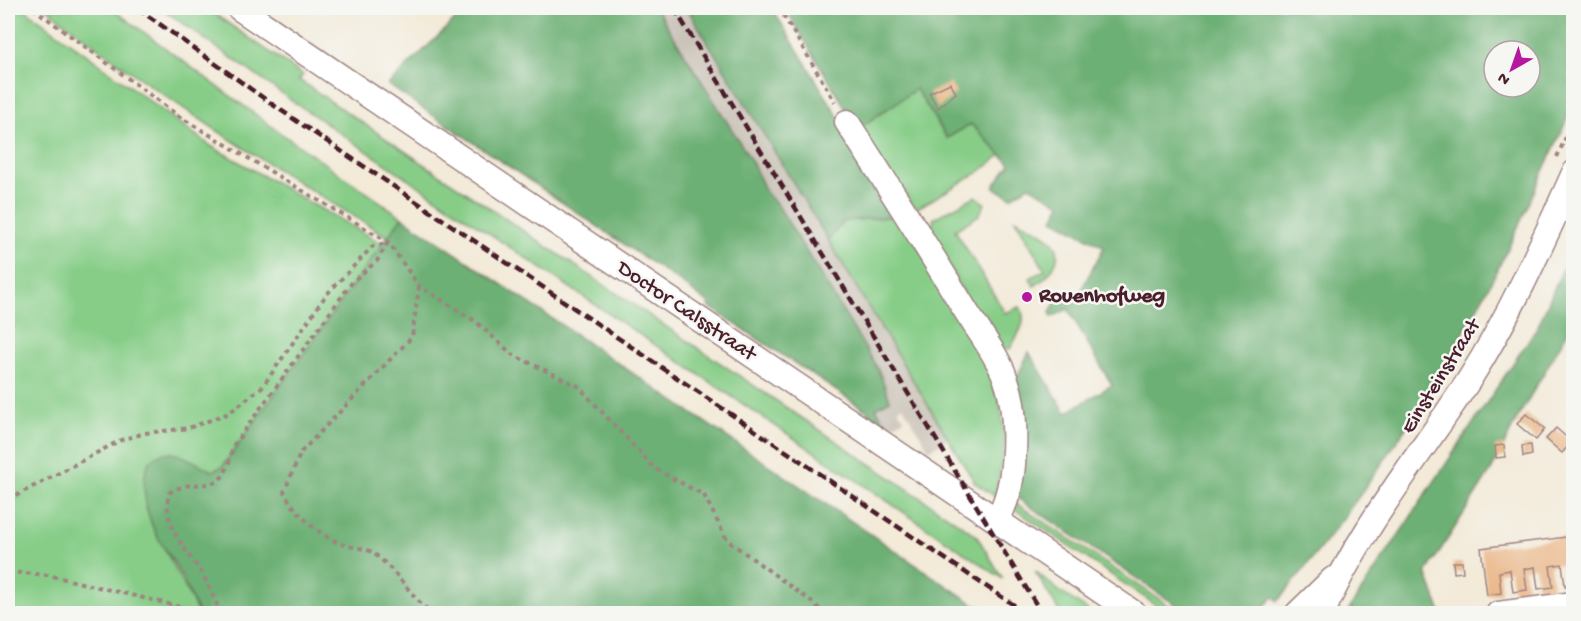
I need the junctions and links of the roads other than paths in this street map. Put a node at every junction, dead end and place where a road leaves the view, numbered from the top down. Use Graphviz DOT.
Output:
graph roads {
  1 [pos="239,8"];
  2 [pos="847,122"];
  3 [pos="1565,166"];
  4 [pos="998,519"];
  5 [pos="1339,573"];
  6 [pos="1574,604"];
  7 [pos="1135,614"];
  8 [pos="1297,614"];
  9 [pos="1322,614"];
  10 [pos="1498,614"];
  1 -- 4 [label="street, Doctor Calsstraat"];
  2 -- 4 [label="street"];
  3 -- 5 [label="street, Einsteinstraat"];
  4 -- 7 [label="street, Doctor Calsstraat"];
  5 -- 8 [label="street, Einsteinstraat"];
  5 -- 9 [label="street, Einsteinstraat"];
  6 -- 10 [label="street"];
}
